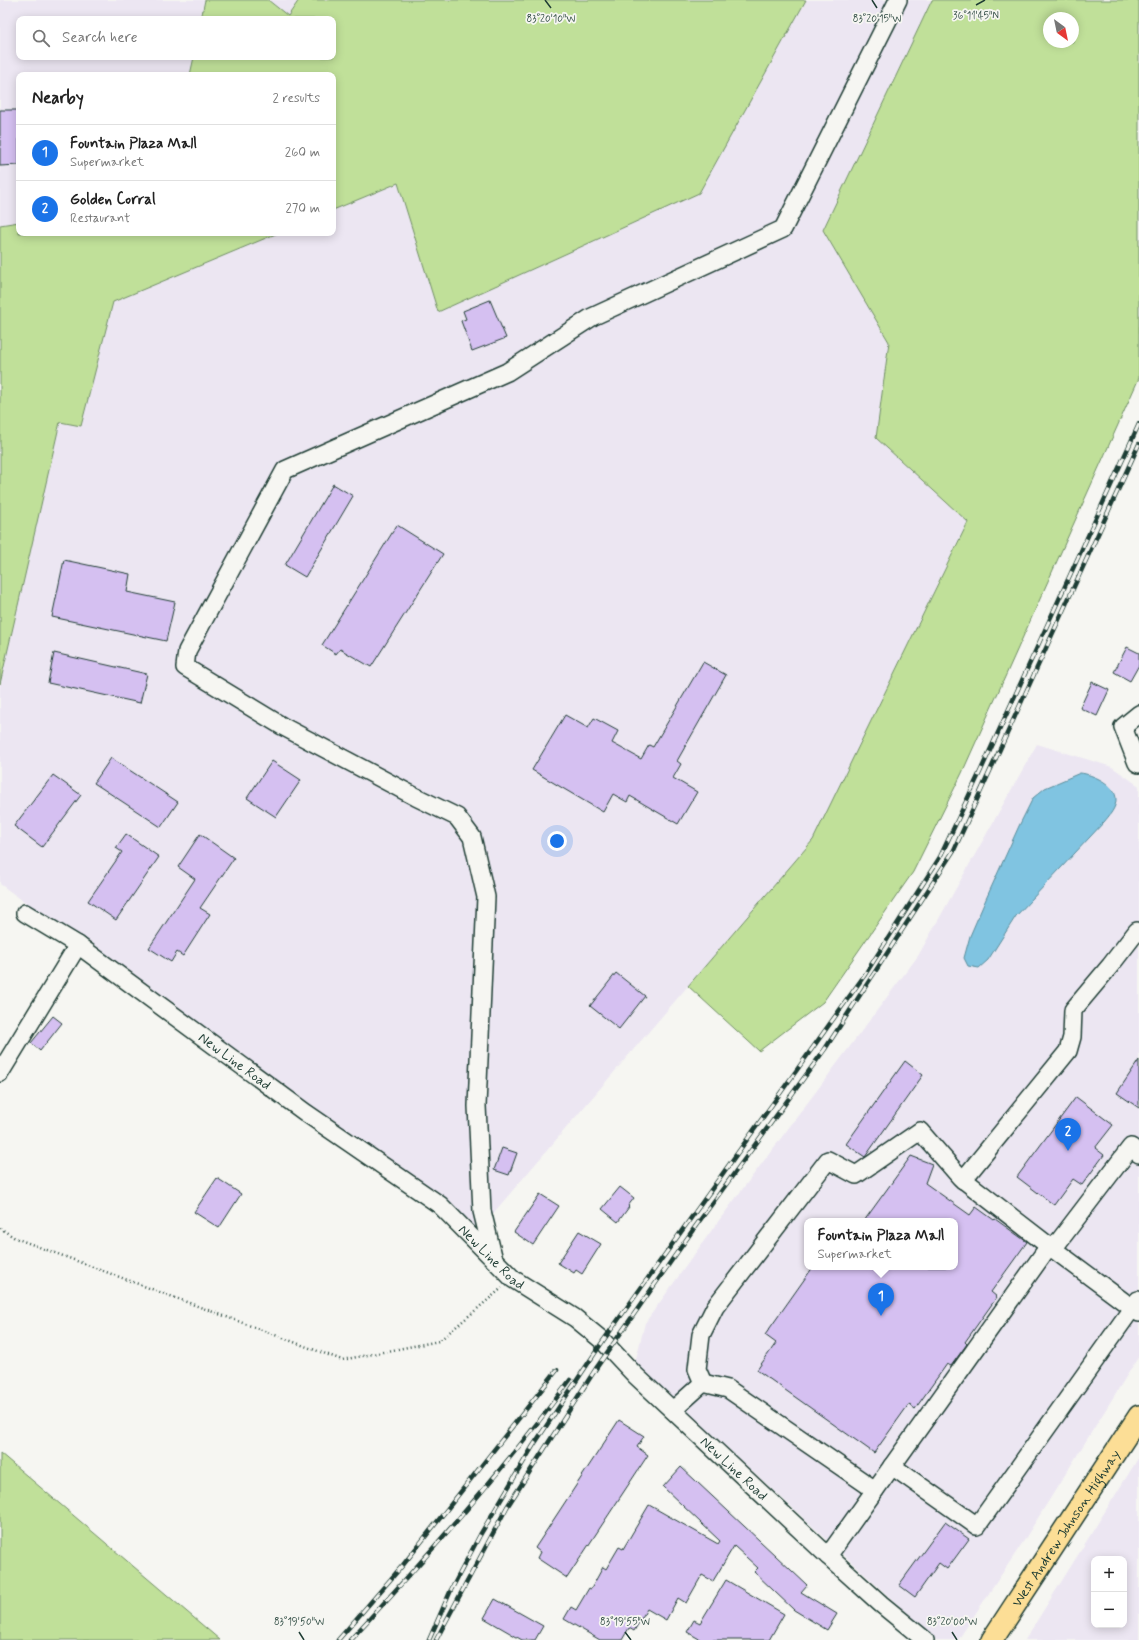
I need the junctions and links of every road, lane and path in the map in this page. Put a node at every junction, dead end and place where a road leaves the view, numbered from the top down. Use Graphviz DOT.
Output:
graph roads {
  1 [pos="898,0"];
  2 [pos="1139,714"];
  3 [pos="1138,763"];
  4 [pos="25,913"];
  5 [pos="1139,932"];
  6 [pos="78,945"];
  7 [pos="0,1073"];
  8 [pos="1139,1154"];
  9 [pos="963,1180"];
  10 [pos="0,1228"];
  11 [pos="1051,1247"];
  12 [pos="494,1260"];
  13 [pos="513,1279"];
  14 [pos="1137,1307"];
  15 [pos="703,1383"];
  16 [pos="673,1410"];
  17 [pos="1139,1416"];
  18 [pos="892,1466"];
  19 [pos="875,1490"];
  20 [pos="828,1556"];
  21 [pos="925,1640"];
  22 [pos="992,1640"];
  1 -- 12 [label="street"];
  2 -- 3 [label="street"];
  4 -- 6 [label="street, New Line Road"];
  5 -- 9 [label="street"];
  6 -- 7 [label="street"];
  6 -- 12 [label="street, New Line Road"];
  8 -- 11 [label="street"];
  9 -- 11 [label="street"];
  9 -- 15 [label="street"];
  10 -- 13 [label="path"];
  11 -- 14 [label="street"];
  11 -- 18 [label="street"];
  12 -- 13 [label="street, New Line Road"];
  13 -- 16 [label="street, New Line Road"];
  14 -- 18 [label="street"];
  15 -- 16 [label="street"];
  15 -- 19 [label="street"];
  16 -- 20 [label="street, New Line Road"];
  17 -- 22 [label="main road, West Andrew Johnson Highway"];
  18 -- 19 [label="street"];
  19 -- 20 [label="street"];
  20 -- 21 [label="street, New Line Road"];
}
